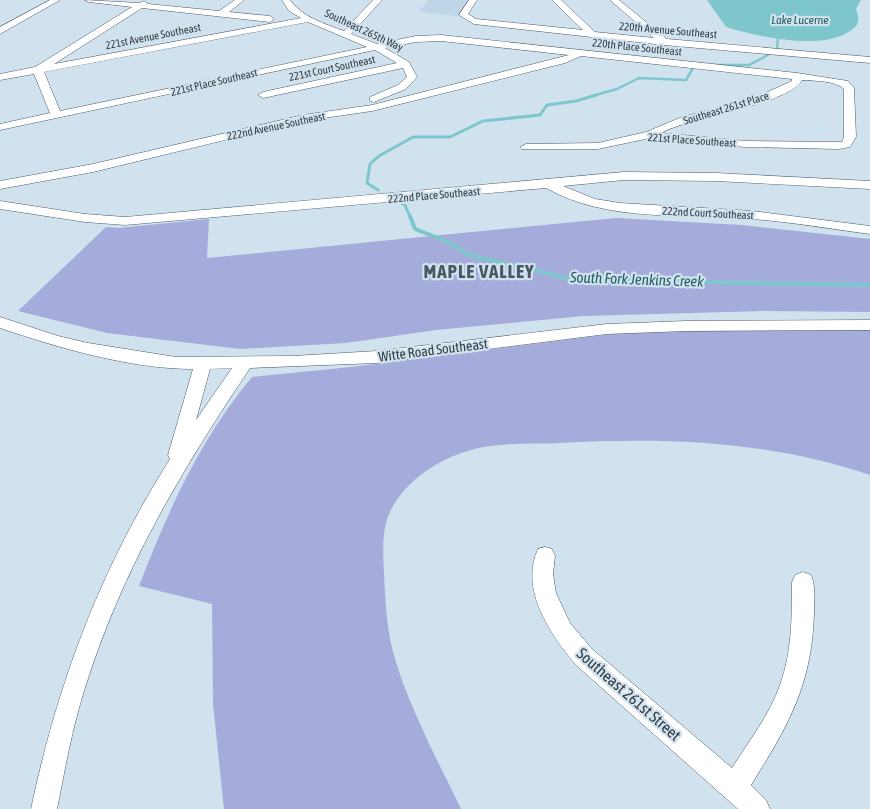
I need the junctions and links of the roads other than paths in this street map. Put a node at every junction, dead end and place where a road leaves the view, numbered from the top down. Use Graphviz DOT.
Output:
graph roads {
  1 [pos="56,0"];
  2 [pos="89,0"];
  3 [pos="240,0"];
  4 [pos="286,0"];
  5 [pos="378,0"];
  6 [pos="473,0"];
  7 [pos="556,0"];
  8 [pos="614,0"];
  9 [pos="145,3"];
  10 [pos="222,14"];
  11 [pos="310,19"];
  12 [pos="0,31"];
  13 [pos="591,32"];
  14 [pos="345,35"];
  15 [pos="428,38"];
  16 [pos="664,42"];
  17 [pos="374,46"];
  18 [pos="580,53"];
  19 [pos="870,60"];
  20 [pos="406,64"];
  21 [pos="38,70"];
  22 [pos="797,76"];
  23 [pos="0,77"];
  24 [pos="263,95"];
  25 [pos="344,112"];
  26 [pos="57,116"];
  27 [pos="0,127"];
  28 [pos="650,135"];
  29 [pos="526,147"];
  30 [pos="828,147"];
  31 [pos="548,184"];
  32 [pos="0,185"];
  33 [pos="870,185"];
  34 [pos="0,205"];
  35 [pos="870,230"];
  36 [pos="0,322"];
  37 [pos="870,325"];
  38 [pos="203,363"];
  39 [pos="245,363"];
  40 [pos="173,470"];
  41 [pos="545,556"];
  42 [pos="803,582"];
  43 [pos="735,787"];
  44 [pos="44,809"];
  45 [pos="757,809"];
  1 -- 12 [label="street"];
  2 -- 9 [label="street"];
  3 -- 10 [label="street"];
  4 -- 11 [label="street, Southeast 265th Way"];
  5 -- 14 [label="street"];
  6 -- 13 [label="street, 220th Avenue Southeast"];
  7 -- 13 [label="street"];
  8 -- 16 [label="street"];
  9 -- 10 [label="street"];
  9 -- 21 [label="street"];
  10 -- 11 [label="street"];
  11 -- 14 [label="street, Southeast 265th Way"];
  11 -- 21 [label="street, 221st Avenue Southeast"];
  13 -- 16 [label="street, 220th Avenue Southeast"];
  14 -- 17 [label="street, Southeast 265th Way"];
  15 -- 17 [label="street, 221st Place Southeast"];
  15 -- 18 [label="street, 220th Place Southeast"];
  16 -- 19 [label="street, 220th Avenue Southeast"];
  17 -- 20 [label="street, Southeast 265th Way"];
  17 -- 26 [label="street, 221st Place Southeast"];
  18 -- 22 [label="street, 220th Place Southeast"];
  18 -- 25 [label="street, 222nd Avenue Southeast"];
  20 -- 24 [label="street, 221st Court Southeast"];
  20 -- 25 [label="street, Southeast 265th Way"];
  21 -- 23 [label="street, 221st Avenue Southeast"];
  21 -- 26 [label="street"];
  22 -- 28 [label="street, Southeast 261st Place"];
  22 -- 30 [label="street, 220th Place Southeast"];
  25 -- 32 [label="street, 222nd Avenue Southeast"];
  26 -- 27 [label="street, 221st Place Southeast"];
  28 -- 29 [label="street, 221st Place Southeast"];
  28 -- 30 [label="street, 221st Place Southeast"];
  31 -- 33 [label="street, 222nd Place Southeast"];
  31 -- 34 [label="street, 222nd Place Southeast"];
  31 -- 35 [label="street, 222nd Court Southeast"];
  36 -- 38 [label="street, Witte Road Southeast"];
  37 -- 39 [label="street, Witte Road Southeast"];
  38 -- 39 [label="street, Witte Road Southeast"];
  38 -- 40 [label="street"];
  39 -- 40 [label="street"];
  40 -- 44 [label="street"];
  41 -- 43 [label="street, Southeast 261st Street"];
  42 -- 43 [label="street"];
  43 -- 45 [label="street, Southeast 261st Street"];
}
